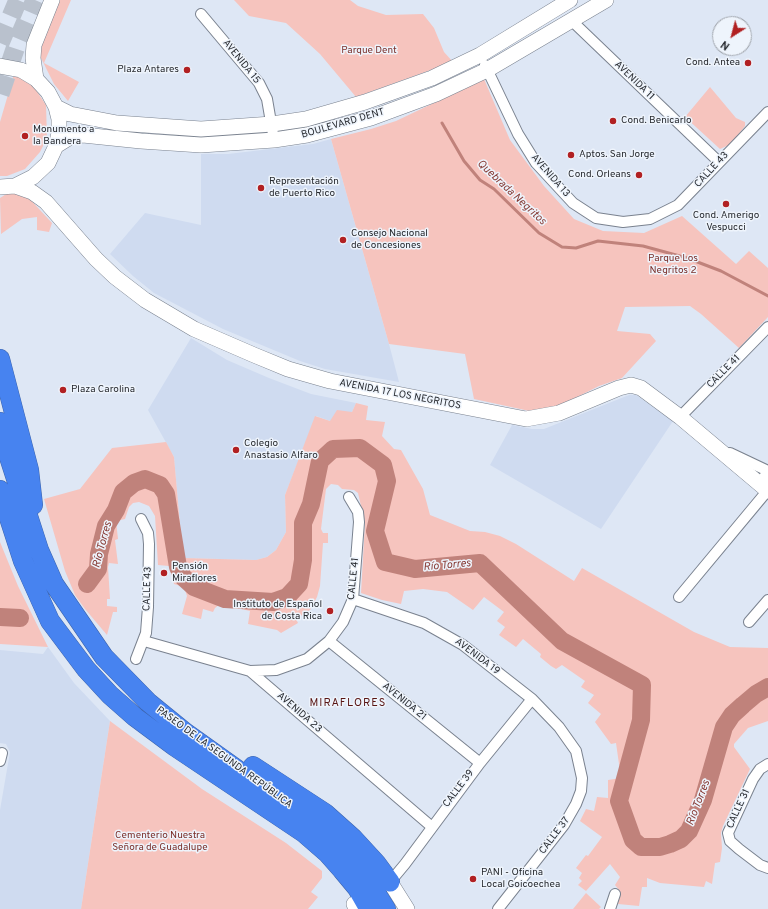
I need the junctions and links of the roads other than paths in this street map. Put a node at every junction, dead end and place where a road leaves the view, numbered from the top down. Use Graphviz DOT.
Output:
graph roads {
  1 [pos="52,0"];
  2 [pos="570,0"];
  3 [pos="606,0"];
  4 [pos="552,4"];
  5 [pos="201,14"];
  6 [pos="572,21"];
  7 [pos="480,56"];
  8 [pos="0,66"];
  9 [pos="487,70"];
  10 [pos="36,79"];
  11 [pos="366,102"];
  12 [pos="56,106"];
  13 [pos="768,112"];
  14 [pos="371,118"];
  15 [pos="107,121"];
  16 [pos="272,124"];
  17 [pos="105,137"];
  18 [pos="274,140"];
  19 [pos="56,146"];
  20 [pos="719,162"];
  21 [pos="48,163"];
  22 [pos="7,186"];
  23 [pos="46,202"];
  24 [pos="650,220"];
  25 [pos="768,327"];
  26 [pos="0,359"];
  27 [pos="680,417"];
  28 [pos="0,422"];
  29 [pos="714,445"];
  30 [pos="768,471"];
  31 [pos="0,490"];
  32 [pos="768,490"];
  33 [pos="349,497"];
  34 [pos="141,519"];
  35 [pos="0,529"];
  36 [pos="39,550"];
  37 [pos="679,597"];
  38 [pos="353,599"];
  39 [pos="768,600"];
  40 [pos="50,621"];
  41 [pos="749,622"];
  42 [pos="144,641"];
  43 [pos="329,641"];
  44 [pos="136,659"];
  45 [pos="250,671"];
  46 [pos="532,699"];
  47 [pos="180,739"];
  48 [pos="576,751"];
  49 [pos="480,763"];
  50 [pos="768,764"];
  51 [pos="432,826"];
  52 [pos="768,868"];
  53 [pos="390,882"];
  54 [pos="614,894"];
  55 [pos="359,908"];
  56 [pos="386,909"];
  57 [pos="407,909"];
  58 [pos="498,909"];
  59 [pos="610,909"];
  1 -- 10 [label="street"];
  2 -- 4 [label="street, BOULEVARD DENT"];
  3 -- 6 [label="street, BOULEVARD DENT"];
  4 -- 6 [label="street, AVENIDA 11"];
  4 -- 7 [label="street, BOULEVARD DENT"];
  5 -- 16 [label="street, AVENIDA 15"];
  6 -- 9 [label="street, BOULEVARD DENT"];
  6 -- 20 [label="street, AVENIDA 11"];
  7 -- 9 [label="street, AVENIDA 13"];
  7 -- 11 [label="street, BOULEVARD DENT"];
  8 -- 10 [label="street"];
  9 -- 14 [label="street, BOULEVARD DENT"];
  9 -- 24 [label="street, AVENIDA 13"];
  10 -- 12 [label="street"];
  11 -- 14 [label="street"];
  11 -- 16 [label="street, BOULEVARD DENT"];
  12 -- 15 [label="street, BOULEVARD DENT"];
  12 -- 19 [label="street"];
  13 -- 20 [label="street, CALLE 43"];
  14 -- 18 [label="street, BOULEVARD DENT"];
  15 -- 16 [label="street, BOULEVARD DENT"];
  15 -- 17 [label="street"];
  16 -- 18 [label="street, AVENIDA 15"];
  17 -- 18 [label="street, BOULEVARD DENT"];
  17 -- 19 [label="street, BOULEVARD DENT"];
  19 -- 21 [label="street"];
  20 -- 24 [label="street, CALLE 43"];
  21 -- 22 [label="street"];
  21 -- 23 [label="street, AVENIDA 17 LOS NEGRITOS"];
  22 -- 23 [label="street, AVENIDA 17 LOS NEGRITOS"];
  23 -- 27 [label="street, AVENIDA 17 LOS NEGRITOS"];
  25 -- 27 [label="street, CALLE 41"];
  26 -- 36 [label="highway"];
  27 -- 29 [label="street, AVENIDA 17 LOS NEGRITOS"];
  28 -- 36 [label="highway, PASEO DE LA SEGUNDA REPÚBLICA"];
  29 -- 30 [label="street"];
  29 -- 32 [label="street, AVENIDA 17 LOS NEGRITOS"];
  30 -- 32 [label="street"];
  31 -- 40 [label="highway, PASEO DE LA SEGUNDA REPÚBLICA"];
  32 -- 37 [label="street"];
  33 -- 38 [label="street, CALLE 41"];
  34 -- 42 [label="street, CALLE 43"];
  35 -- 40 [label="highway"];
  36 -- 47 [label="highway, PASEO DE LA SEGUNDA REPÚBLICA"];
  38 -- 43 [label="street, CALLE 41"];
  38 -- 46 [label="street, AVENIDA 19"];
  39 -- 41 [label="street"];
  40 -- 47 [label="highway, PASEO DE LA SEGUNDA REPÚBLICA"];
  42 -- 44 [label="street, CALLE 43"];
  42 -- 45 [label="street, AVENIDA 23"];
  43 -- 45 [label="street, CALLE 41"];
  43 -- 49 [label="street, AVENIDA 21"];
  45 -- 51 [label="street, AVENIDA 23"];
  46 -- 48 [label="street, AVENIDA 19"];
  46 -- 49 [label="street, CALLE 39"];
  47 -- 53 [label="highway"];
  47 -- 55 [label="highway, PASEO DE LA SEGUNDA REPÚBLICA"];
  47 -- 56 [label="highway, PASEO DE LA SEGUNDA REPÚBLICA"];
  48 -- 58 [label="street, CALLE 37"];
  49 -- 51 [label="street, CALLE 39"];
  50 -- 52 [label="street, CALLE 31"];
  51 -- 53 [label="street, CALLE 39"];
  53 -- 57 [label="street"];
  54 -- 59 [label="street"];
}
